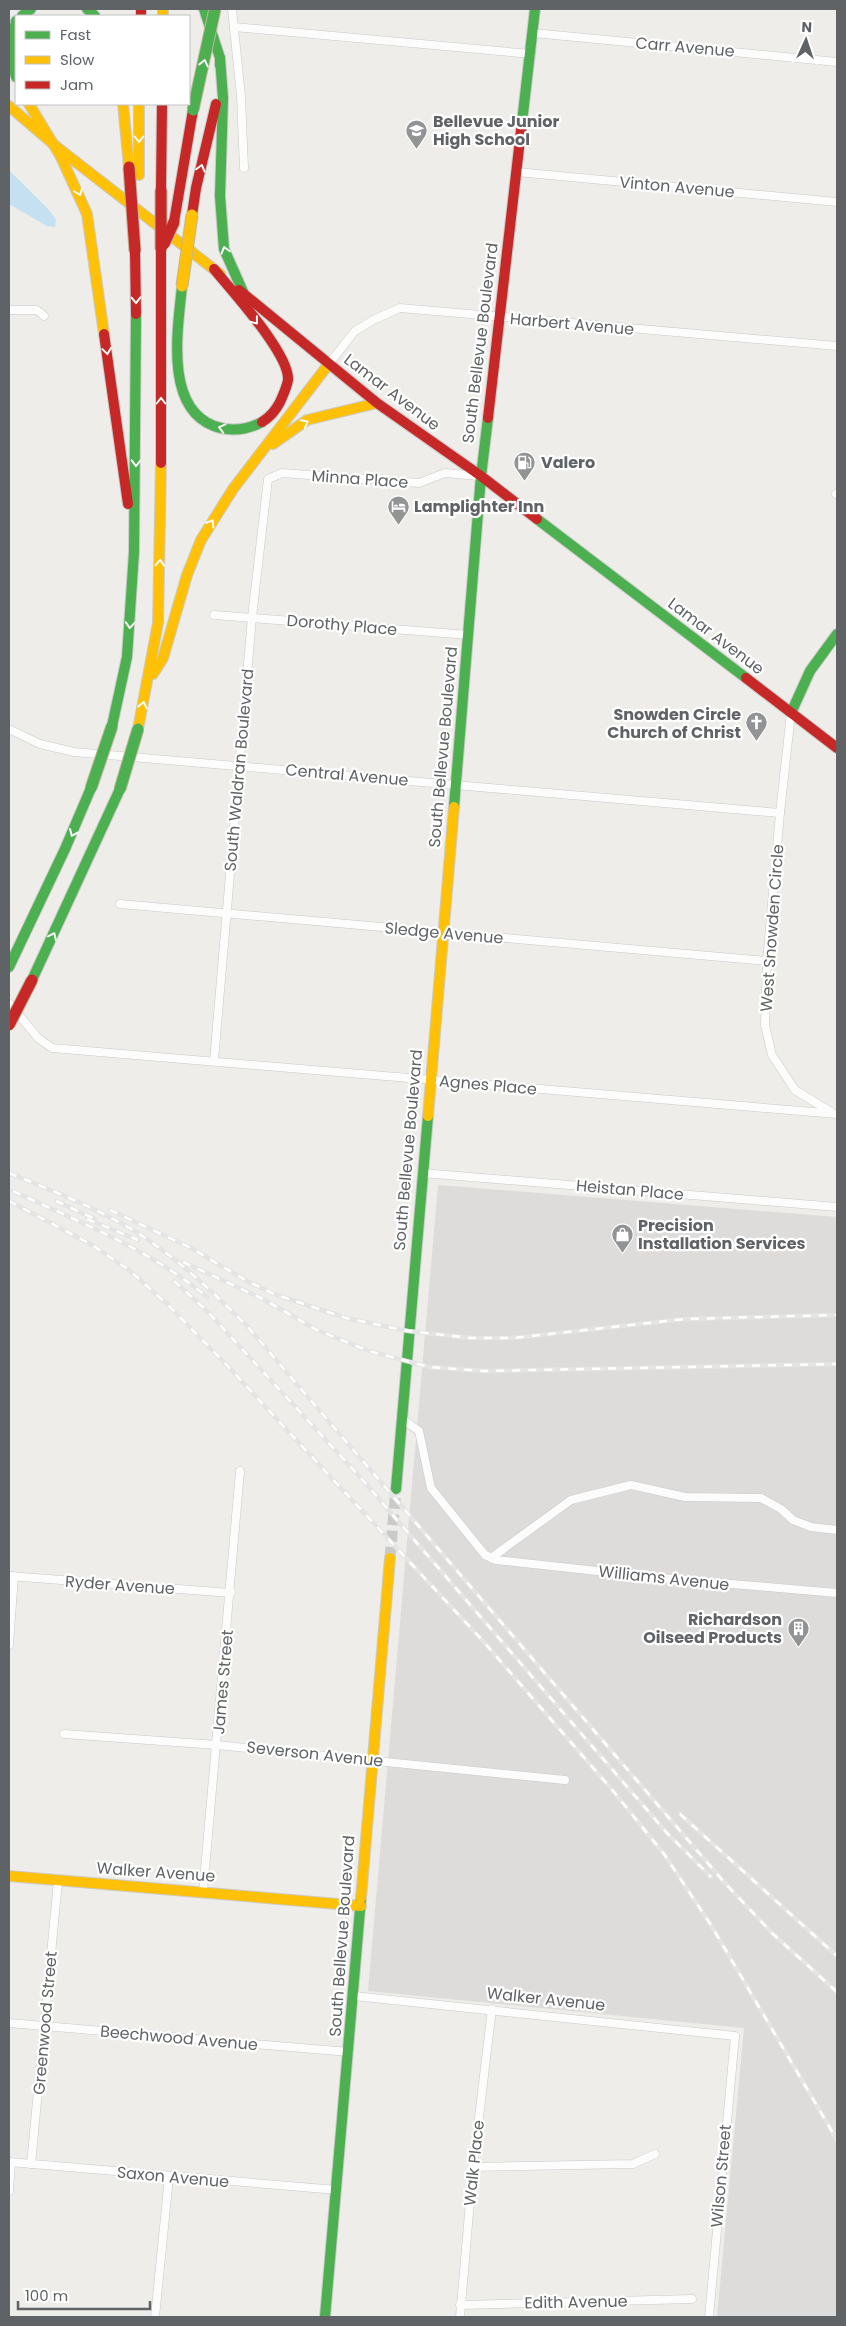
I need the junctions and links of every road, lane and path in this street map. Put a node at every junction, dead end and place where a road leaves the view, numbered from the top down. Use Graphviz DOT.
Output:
graph roads {
  1 [pos="204,9"];
  2 [pos="215,9"];
  3 [pos="232,9"];
  4 [pos="535,9"];
  5 [pos="15,26"];
  6 [pos="234,27"];
  7 [pos="533,33"];
  8 [pos="531,54"];
  9 [pos="220,58"];
  10 [pos="837,62"];
  11 [pos="15,73"];
  12 [pos="30,105"];
  13 [pos="123,105"];
  14 [pos="139,105"];
  15 [pos="162,105"];
  16 [pos="9,106"];
  17 [pos="58,148"];
  18 [pos="244,168"];
  19 [pos="517,172"];
  20 [pos="837,202"];
  21 [pos="161,249"];
  22 [pos="135,251"];
  23 [pos="214,269"];
  24 [pos="244,294"];
  25 [pos="9,310"];
  26 [pos="44,316"];
  27 [pos="500,318"];
  28 [pos="837,346"];
  29 [pos="328,365"];
  30 [pos="377,403"];
  31 [pos="265,450"];
  32 [pos="481,476"];
  33 [pos="268,479"];
  34 [pos="134,552"];
  35 [pos="214,615"];
  36 [pos="252,617"];
  37 [pos="837,634"];
  38 [pos="469,636"];
  39 [pos="148,681"];
  40 [pos="791,713"];
  41 [pos="9,729"];
  42 [pos="837,748"];
  43 [pos="240,766"];
  44 [pos="457,784"];
  45 [pos="780,813"];
  46 [pos="120,904"];
  47 [pos="226,915"];
  48 [pos="443,933"];
  49 [pos="767,961"];
  50 [pos="10,964"];
  51 [pos="9,1003"];
  52 [pos="9,1025"];
  53 [pos="214,1061"];
  54 [pos="430,1080"];
  55 [pos="836,1114"];
  56 [pos="422,1173"];
  57 [pos="837,1207"];
  58 [pos="402,1418"];
  59 [pos="240,1471"];
  60 [pos="396,1489"];
  61 [pos="837,1530"];
  62 [pos="390,1558"];
  63 [pos="491,1558"];
  64 [pos="12,1576"];
  65 [pos="230,1593"];
  66 [pos="837,1593"];
  67 [pos="9,1644"];
  68 [pos="64,1734"];
  69 [pos="218,1744"];
  70 [pos="372,1759"];
  71 [pos="565,1780"];
  72 [pos="9,1876"];
  73 [pos="58,1881"];
  74 [pos="204,1892"];
  75 [pos="361,1906"];
  76 [pos="354,1996"];
  77 [pos="492,2009"];
  78 [pos="9,2023"];
  79 [pos="45,2026"];
  80 [pos="734,2036"];
  81 [pos="349,2052"];
  82 [pos="655,2154"];
  83 [pos="10,2162"];
  84 [pos="31,2164"];
  85 [pos="473,2167"];
  86 [pos="169,2177"];
  87 [pos="337,2190"];
  88 [pos="9,2191"];
  89 [pos="692,2300"];
  90 [pos="460,2305"];
  91 [pos="155,2317"];
  92 [pos="325,2317"];
  93 [pos="460,2317"];
  94 [pos="708,2317"];
  1 -- 9 [label="main road"];
  21 -- 2 [label="main road, one-way, bridge"];
  3 -- 6 [label="street"];
  4 -- 7 [label="main road, South Bellevue Boulevard"];
  5 -- 11 [label="main road"];
  6 -- 8 [label="street"];
  6 -- 18 [label="street"];
  7 -- 8 [label="main road, South Bellevue Boulevard"];
  7 -- 10 [label="street, Carr Avenue"];
  8 -- 19 [label="main road, South Bellevue Boulevard"];
  23 -- 9 [label="main road, one-way, bridge"];
  24 -- 9 [label="main road, one-way"];
  12 -- 17 [label="main road"];
  13 -- 22 [label="main road, bridge"];
  14 -- 22 [label="main road, one-way, bridge"];
  15 -- 21 [label="main road, bridge"];
  16 -- 17 [label="main road, Lamar Avenue"];
  17 -- 23 [label="main road, Lamar Avenue"];
  17 -- 34 [label="main road, one-way"];
  19 -- 20 [label="street, Vinton Avenue"];
  19 -- 27 [label="main road, South Bellevue Boulevard"];
  39 -- 21 [label="main road, one-way"];
  22 -- 34 [label="main road, one-way"];
  23 -- 24 [label="main road, Lamar Avenue"];
  24 -- 29 [label="main road, Lamar Avenue"];
  25 -- 26 [label="street"];
  27 -- 28 [label="street, Harbert Avenue"];
  27 -- 29 [label="street, Harbert Avenue"];
  27 -- 32 [label="main road, South Bellevue Boulevard"];
  29 -- 30 [label="main road, Lamar Avenue"];
  29 -- 31 [label="main road"];
  31 -- 30 [label="main road, one-way"];
  30 -- 32 [label="main road, Lamar Avenue"];
  39 -- 31 [label="main road, one-way"];
  32 -- 33 [label="street, Minna Place"];
  32 -- 38 [label="main road, South Bellevue Boulevard"];
  32 -- 40 [label="main road, Lamar Avenue"];
  33 -- 36 [label="street, South Waldran Boulevard"];
  34 -- 50 [label="main road, one-way, bridge"];
  35 -- 36 [label="street, Dorothy Place"];
  36 -- 38 [label="street, Dorothy Place"];
  36 -- 43 [label="street, South Waldran Boulevard"];
  37 -- 40 [label="main road"];
  38 -- 44 [label="main road, South Bellevue Boulevard"];
  52 -- 39 [label="main road, one-way, bridge"];
  40 -- 42 [label="main road, Lamar Avenue"];
  40 -- 45 [label="street, West Snowden Circle"];
  41 -- 43 [label="street, Central Avenue"];
  43 -- 44 [label="street, Central Avenue"];
  43 -- 47 [label="street, South Waldran Boulevard"];
  44 -- 45 [label="street, Central Avenue"];
  44 -- 48 [label="main road, South Bellevue Boulevard"];
  45 -- 49 [label="street, West Snowden Circle"];
  46 -- 47 [label="street, Sledge Avenue"];
  47 -- 48 [label="street, Sledge Avenue"];
  47 -- 53 [label="street, South Waldran Boulevard"];
  48 -- 49 [label="street, Sledge Avenue"];
  48 -- 54 [label="main road, South Bellevue Boulevard"];
  49 -- 55 [label="street, West Snowden Circle"];
  51 -- 53 [label="street, Agnes Place"];
  53 -- 54 [label="street, Agnes Place"];
  54 -- 55 [label="street, Agnes Place"];
  54 -- 56 [label="main road, South Bellevue Boulevard"];
  56 -- 57 [label="street, Heistan Place"];
  56 -- 58 [label="main road, South Bellevue Boulevard"];
  58 -- 60 [label="main road, South Bellevue Boulevard"];
  58 -- 63 [label="street"];
  59 -- 65 [label="street, James Street"];
  61 -- 63 [label="street"];
  62 -- 70 [label="main road, South Bellevue Boulevard"];
  63 -- 66 [label="street, Williams Avenue"];
  64 -- 65 [label="street, Ryder Avenue"];
  64 -- 67 [label="street"];
  65 -- 69 [label="street, James Street"];
  68 -- 69 [label="street, Severson Avenue"];
  69 -- 70 [label="street, Severson Avenue"];
  69 -- 74 [label="street, James Street"];
  70 -- 71 [label="street, Severson Avenue"];
  70 -- 75 [label="main road, South Bellevue Boulevard"];
  72 -- 73 [label="main road, Walker Avenue"];
  73 -- 74 [label="main road, Walker Avenue"];
  73 -- 79 [label="street, Greenwood Street"];
  74 -- 75 [label="main road, Walker Avenue"];
  75 -- 76 [label="main road, South Bellevue Boulevard"];
  76 -- 77 [label="street, Walker Avenue"];
  76 -- 81 [label="main road, South Bellevue Boulevard"];
  77 -- 80 [label="street, Walker Avenue"];
  77 -- 85 [label="street, Walk Place"];
  78 -- 79 [label="street, Beechwood Avenue"];
  79 -- 81 [label="street, Beechwood Avenue"];
  79 -- 84 [label="street, Greenwood Street"];
  80 -- 94 [label="street, Wilson Street"];
  81 -- 87 [label="main road, South Bellevue Boulevard"];
  82 -- 85 [label="street"];
  83 -- 84 [label="street, Saxon Avenue"];
  83 -- 88 [label="street"];
  84 -- 86 [label="street, Saxon Avenue"];
  85 -- 90 [label="street, Walk Place"];
  86 -- 87 [label="street, Saxon Avenue"];
  86 -- 91 [label="street"];
  87 -- 92 [label="main road, South Bellevue Boulevard"];
  89 -- 90 [label="street, Edith Avenue"];
  90 -- 93 [label="street, Walk Place"];
}
